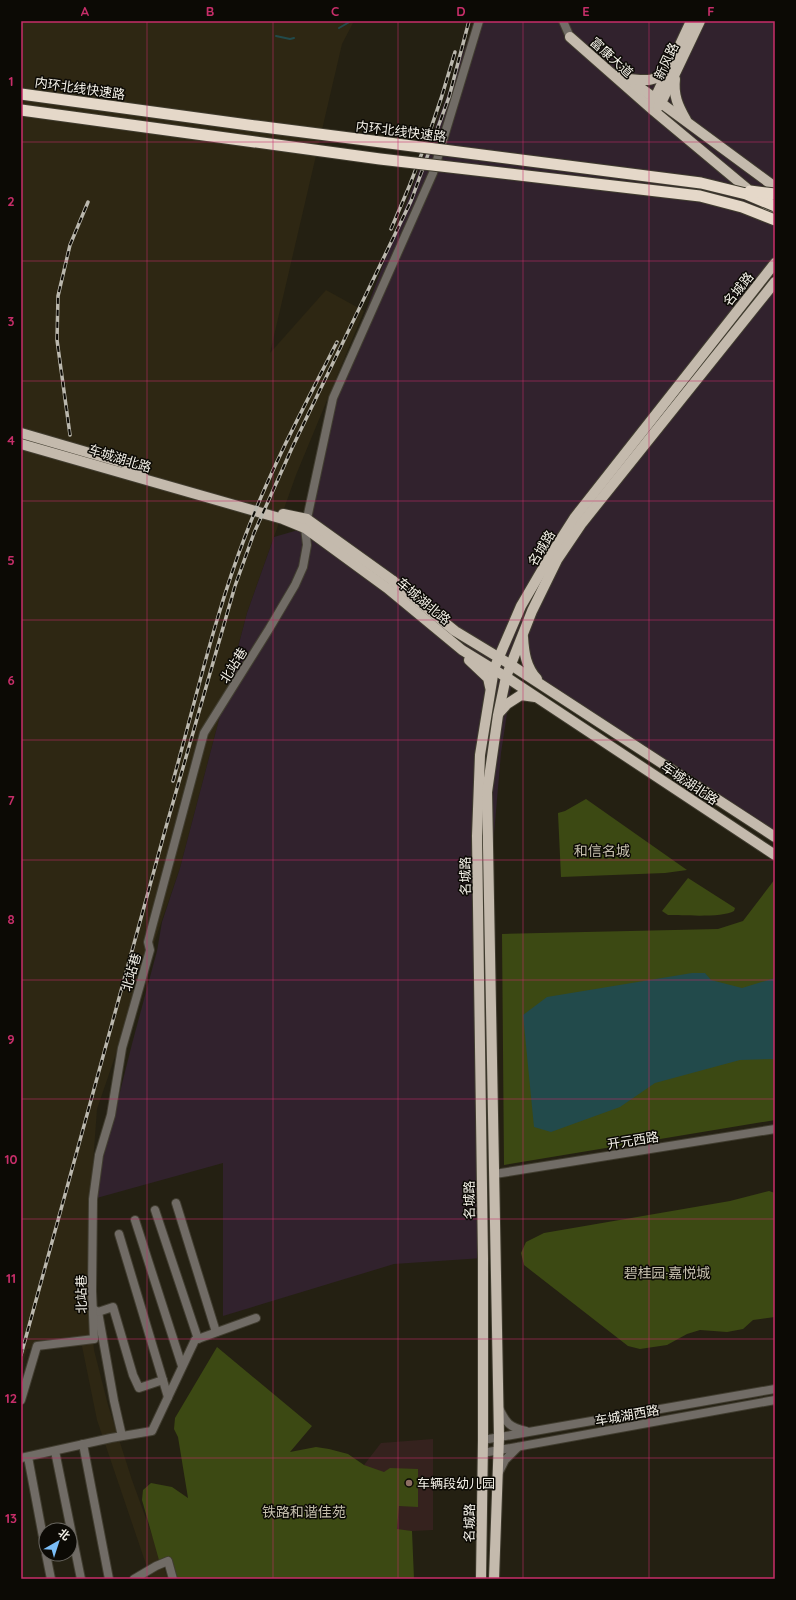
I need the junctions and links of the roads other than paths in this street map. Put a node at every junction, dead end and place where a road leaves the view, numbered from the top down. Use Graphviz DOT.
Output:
graph roads {
  1 [pos="478,21"];
  2 [pos="563,21"];
  3 [pos="691,21"];
  4 [pos="700,21"];
  5 [pos="570,37"];
  6 [pos="673,68"];
  7 [pos="628,79"];
  8 [pos="21,94"];
  9 [pos="654,105"];
  10 [pos="21,110"];
  11 [pos="688,123"];
  12 [pos="722,188"];
  13 [pos="775,188"];
  14 [pos="775,194"];
  15 [pos="775,206"];
  16 [pos="775,212"];
  17 [pos="775,220"];
  18 [pos="775,263"];
  19 [pos="775,282"];
  20 [pos="21,433"];
  21 [pos="21,444"];
  22 [pos="306,523"];
  23 [pos="388,588"];
  24 [pos="510,632"];
  25 [pos="523,633"];
  26 [pos="479,645"];
  27 [pos="498,657"];
  28 [pos="511,665"];
  29 [pos="494,669"];
  30 [pos="506,677"];
  31 [pos="544,686"];
  32 [pos="491,689"];
  33 [pos="538,698"];
  34 [pos="498,715"];
  35 [pos="775,837"];
  36 [pos="775,855"];
  37 [pos="775,1129"];
  38 [pos="495,1174"];
  39 [pos="176,1203"];
  40 [pos="155,1210"];
  41 [pos="135,1220"];
  42 [pos="119,1234"];
  43 [pos="96,1310"];
  44 [pos="256,1318"];
  45 [pos="216,1332"];
  46 [pos="198,1339"];
  47 [pos="182,1366"];
  48 [pos="163,1380"];
  49 [pos="775,1389"];
  50 [pos="168,1397"];
  51 [pos="21,1400"];
  52 [pos="775,1400"];
  53 [pos="499,1406"];
  54 [pos="531,1432"];
  55 [pos="122,1436"];
  56 [pos="499,1437"];
  57 [pos="483,1440"];
  58 [pos="82,1444"];
  59 [pos="519,1446"];
  60 [pos="499,1450"];
  61 [pos="55,1451"];
  62 [pos="483,1452"];
  63 [pos="25,1457"];
  64 [pos="498,1475"];
  65 [pos="39,1522"];
  66 [pos="48,1562"];
  67 [pos="51,1579"];
  68 [pos="81,1579"];
  69 [pos="110,1579"];
  70 [pos="134,1579"];
  71 [pos="173,1579"];
  72 [pos="480,1579"];
  73 [pos="494,1579"];
  1 -- 22 [label="street"];
  2 -- 5 [label="street"];
  3 -- 6 [label="main road, 新风路"];
  4 -- 6 [label="main road, 新风路"];
  5 -- 7 [label="main road, 富康大道"];
  5 -- 9 [label="main road, 富康大道"];
  6 -- 7 [label="main road"];
  6 -- 9 [label="main road, 新风路"];
  6 -- 11 [label="main road"];
  7 -- 9 [label="main road, 富康大道"];
  8 -- 12 [label="highway, 内环北线快速路, bridge"];
  9 -- 11 [label="main road, 富康大道"];
  9 -- 16 [label="main road, 富康大道"];
  10 -- 17 [label="highway, bridge"];
  11 -- 13 [label="main road, 富康大道"];
  12 -- 14 [label="highway, bridge"];
  12 -- 15 [label="highway, 内环北线快速路, bridge"];
  18 -- 24 [label="main road, 名城路"];
  19 -- 25 [label="main road, 名城路"];
  20 -- 22 [label="main road, 车城湖北路"];
  21 -- 22 [label="main road, 车城湖北路"];
  22 -- 23 [label="main road, 车城湖北路"];
  22 -- 26 [label="main road, 车城湖北路"];
  22 -- 43 [label="street, 北站巷"];
  23 -- 29 [label="main road, 车城湖北路"];
  23 -- 32 [label="main road"];
  24 -- 26 [label="main road"];
  24 -- 27 [label="main road, 名城路"];
  25 -- 28 [label="main road, 名城路"];
  25 -- 31 [label="main road"];
  26 -- 27 [label="main road, 车城湖北路"];
  27 -- 28 [label="main road, 车城湖北路"];
  27 -- 29 [label="main road, 名城路"];
  28 -- 30 [label="main road, 名城路"];
  28 -- 31 [label="main road, 车城湖北路"];
  29 -- 30 [label="main road, 车城湖北路"];
  29 -- 32 [label="main road, 名城路"];
  30 -- 33 [label="main road, 车城湖北路"];
  30 -- 34 [label="main road, 名城路"];
  31 -- 35 [label="main road, 车城湖北路"];
  32 -- 57 [label="main road, 名城路"];
  33 -- 34 [label="main road"];
  33 -- 36 [label="main road, 车城湖北路"];
  34 -- 38 [label="main road, 名城路"];
  37 -- 38 [label="street, 开元西路"];
  38 -- 53 [label="main road, 名城路"];
  39 -- 45 [label="street"];
  40 -- 46 [label="street"];
  41 -- 47 [label="street"];
  42 -- 48 [label="street"];
  43 -- 48 [label="street"];
  43 -- 51 [label="street, 北站巷"];
  43 -- 55 [label="street"];
  44 -- 45 [label="street"];
  45 -- 46 [label="street"];
  46 -- 47 [label="street"];
  47 -- 50 [label="street"];
  48 -- 50 [label="street"];
  49 -- 54 [label="street, 车城湖西路"];
  50 -- 55 [label="street"];
  52 -- 59 [label="street, 车城湖西路"];
  53 -- 54 [label="street"];
  53 -- 56 [label="main road, 名城路"];
  54 -- 56 [label="street, 车城湖西路"];
  55 -- 58 [label="street"];
  56 -- 57 [label="street, 车城湖西路"];
  56 -- 60 [label="main road, 名城路"];
  57 -- 62 [label="main road, 名城路"];
  58 -- 61 [label="street"];
  58 -- 69 [label="street"];
  59 -- 60 [label="street, 车城湖西路"];
  59 -- 64 [label="street"];
  60 -- 62 [label="street, 车城湖西路"];
  60 -- 64 [label="main road, 名城路"];
  61 -- 63 [label="street"];
  61 -- 68 [label="street"];
  62 -- 72 [label="main road, 名城路"];
  63 -- 65 [label="street"];
  64 -- 73 [label="main road, 名城路"];
  66 -- 67 [label="street"];
  70 -- 71 [label="street"];
}
